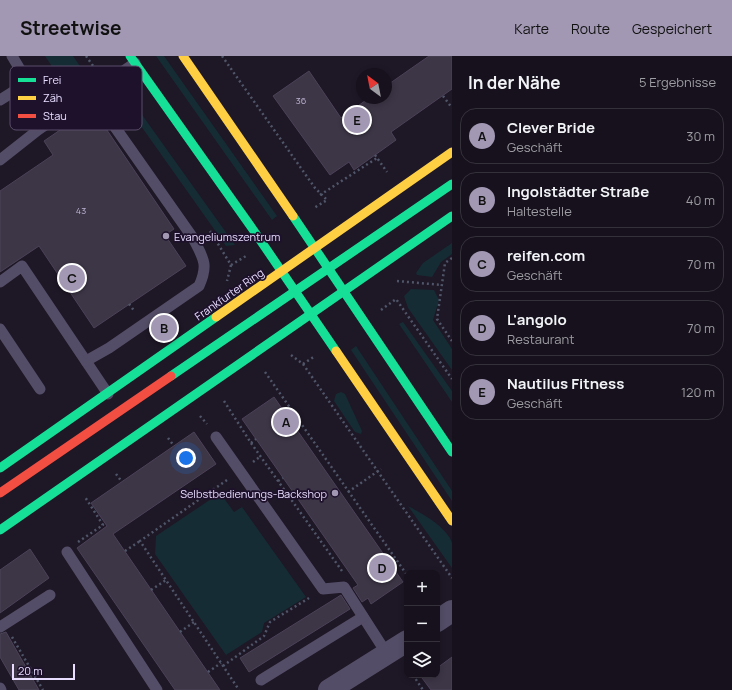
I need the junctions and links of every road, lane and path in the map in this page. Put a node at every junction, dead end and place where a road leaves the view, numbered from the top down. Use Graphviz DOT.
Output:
graph roads {
  1 [pos="12,56"];
  2 [pos="184,56"];
  3 [pos="222,56"];
  4 [pos="18,66"];
  5 [pos="142,74"];
  6 [pos="10,94"];
  7 [pos="443,96"];
  8 [pos="0,100"];
  9 [pos="452,108"];
  10 [pos="38,130"];
  11 [pos="116,130"];
  12 [pos="452,152"];
  13 [pos="375,155"];
  14 [pos="377,158"];
  15 [pos="0,160"];
  16 [pos="389,174"];
  17 [pos="452,184"];
  18 [pos="405,185"];
  19 [pos="315,188"];
  20 [pos="311,191"];
  21 [pos="320,195"];
  22 [pos="326,200"];
  23 [pos="452,216"];
  24 [pos="415,220"];
  25 [pos="424,226"];
  26 [pos="436,227"];
  27 [pos="315,248"];
  28 [pos="452,258"];
  29 [pos="231,265"];
  30 [pos="231,270"];
  31 [pos="281,271"];
  32 [pos="397,281"];
  33 [pos="0,282"];
  34 [pos="442,285"];
  35 [pos="344,290"];
  36 [pos="396,299"];
  37 [pos="310,314"];
  38 [pos="0,329"];
  39 [pos="206,333"];
  40 [pos="452,341"];
  41 [pos="286,350"];
  42 [pos="86,361"];
  43 [pos="262,367"];
  44 [pos="230,370"];
  45 [pos="452,379"];
  46 [pos="40,389"];
  47 [pos="108,394"];
  48 [pos="220,396"];
  49 [pos="216,437"];
  50 [pos="256,439"];
  51 [pos="251,443"];
  52 [pos="452,452"];
  53 [pos="261,456"];
  54 [pos="0,468"];
  55 [pos="382,469"];
  56 [pos="240,471"];
  57 [pos="378,471"];
  58 [pos="283,478"];
  59 [pos="278,481"];
  60 [pos="81,492"];
  61 [pos="348,492"];
  62 [pos="0,494"];
  63 [pos="452,521"];
  64 [pos="0,530"];
  65 [pos="140,541"];
  66 [pos="71,548"];
  67 [pos="124,551"];
  68 [pos="404,571"];
  69 [pos="452,578"];
  70 [pos="166,580"];
  71 [pos="344,587"];
  72 [pos="323,589"];
  73 [pos="151,590"];
  74 [pos="50,594"];
  75 [pos="452,611"];
  76 [pos="363,617"];
  77 [pos="440,619"];
  78 [pos="194,622"];
  79 [pos="2,626"];
  80 [pos="180,632"];
  81 [pos="405,642"];
  82 [pos="387,654"];
  83 [pos="222,665"];
  84 [pos="208,672"];
  85 [pos="415,678"];
  86 [pos="261,680"];
  87 [pos="43,690"];
  88 [pos="157,690"];
  89 [pos="239,690"];
  90 [pos="328,690"];
  91 [pos="423,690"];
  1 -- 4 [label="lane"];
  2 -- 27 [label="main road"];
  3 -- 19 [label="path"];
  5 -- 31 [label="main road"];
  6 -- 8 [label="lane"];
  7 -- 9 [label="path"];
  10 -- 15 [label="lane"];
  11 -- 42 [label="lane"];
  12 -- 18 [label="main road, Frankfurter Ring"];
  13 -- 14 [label="path"];
  14 -- 16 [label="path"];
  14 -- 21 [label="path"];
  17 -- 62 [label="main road"];
  18 -- 24 [label="main road"];
  18 -- 27 [label="main road, Frankfurter Ring"];
  19 -- 20 [label="path"];
  19 -- 21 [label="path"];
  21 -- 22 [label="path"];
  23 -- 26 [label="main road"];
  25 -- 26 [label="main road"];
  26 -- 35 [label="main road"];
  27 -- 31 [label="main road, Frankfurter Ring"];
  27 -- 35 [label="main road"];
  28 -- 34 [label="path"];
  29 -- 30 [label="path"];
  31 -- 37 [label="main road"];
  31 -- 39 [label="main road, Frankfurter Ring"];
  32 -- 34 [label="path"];
  33 -- 42 [label="lane"];
  34 -- 40 [label="path"];
  35 -- 37 [label="main road"];
  35 -- 52 [label="main road"];
  36 -- 45 [label="path"];
  37 -- 44 [label="main road"];
  37 -- 63 [label="main road"];
  38 -- 46 [label="lane"];
  39 -- 44 [label="main road"];
  39 -- 47 [label="main road, Frankfurter Ring"];
  41 -- 57 [label="path"];
  42 -- 47 [label="lane"];
  43 -- 61 [label="path"];
  44 -- 64 [label="main road"];
  47 -- 54 [label="main road, Frankfurter Ring"];
  48 -- 51 [label="path"];
  49 -- 56 [label="lane"];
  50 -- 51 [label="path"];
  51 -- 53 [label="path"];
  53 -- 56 [label="path"];
  53 -- 59 [label="path"];
  55 -- 57 [label="path"];
  56 -- 65 [label="path"];
  56 -- 72 [label="lane"];
  57 -- 61 [label="path"];
  57 -- 69 [label="path"];
  58 -- 59 [label="path"];
  59 -- 71 [label="path"];
  60 -- 66 [label="path"];
  61 -- 68 [label="path"];
  65 -- 67 [label="path"];
  65 -- 70 [label="path"];
  66 -- 88 [label="lane"];
  70 -- 73 [label="path"];
  70 -- 78 [label="path"];
  71 -- 72 [label="lane"];
  71 -- 76 [label="lane"];
  72 -- 83 [label="path"];
  74 -- 79 [label="lane"];
  75 -- 77 [label="street"];
  76 -- 82 [label="lane"];
  76 -- 86 [label="lane"];
  78 -- 80 [label="path"];
  78 -- 83 [label="path"];
  79 -- 87 [label="path"];
  81 -- 82 [label="street"];
  82 -- 90 [label="street"];
  83 -- 84 [label="path"];
  83 -- 89 [label="path"];
  85 -- 91 [label="path"];
}
